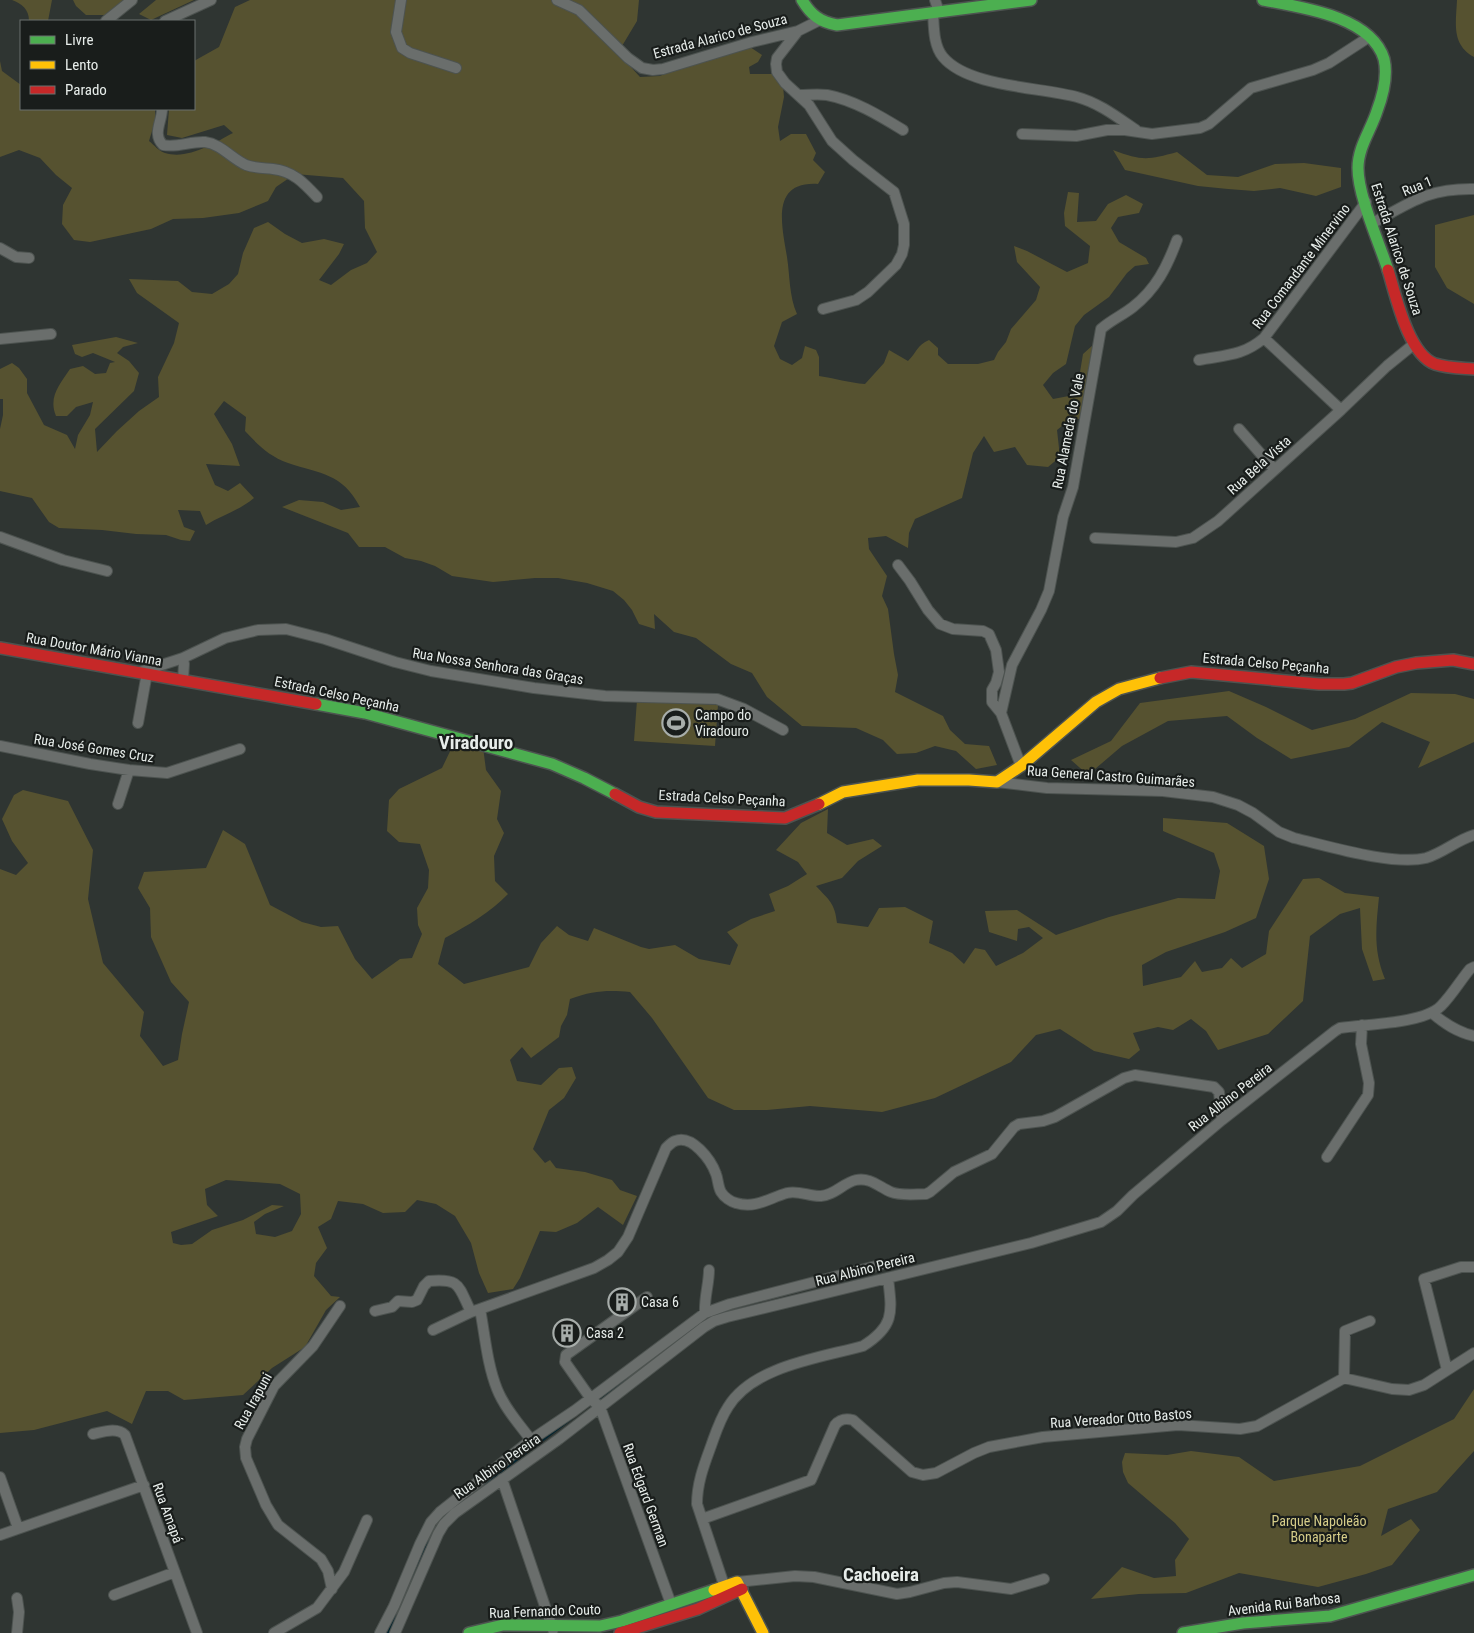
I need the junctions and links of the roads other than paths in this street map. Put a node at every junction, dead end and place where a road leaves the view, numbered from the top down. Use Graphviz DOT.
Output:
graph roads {
  1 [pos="132,0"];
  2 [pos="211,0"];
  3 [pos="401,0"];
  4 [pos="558,0"];
  5 [pos="802,0"];
  6 [pos="934,0"];
  7 [pos="1031,0"];
  8 [pos="1263,0"];
  9 [pos="936,12"];
  10 [pos="107,20"];
  11 [pos="167,20"];
  12 [pos="818,21"];
  13 [pos="798,31"];
  14 [pos="1369,36"];
  15 [pos="456,68"];
  16 [pos="799,95"];
  17 [pos="162,110"];
  18 [pos="903,130"];
  19 [pos="1140,133"];
  20 [pos="1022,134"];
  21 [pos="1474,189"];
  22 [pos="317,197"];
  23 [pos="1366,202"];
  24 [pos="1374,223"];
  25 [pos="1177,240"];
  26 [pos="0,248"];
  27 [pos="29,258"];
  28 [pos="823,309"];
  29 [pos="51,334"];
  30 [pos="1264,338"];
  31 [pos="0,339"];
  32 [pos="1414,344"];
  33 [pos="1199,360"];
  34 [pos="1474,369"];
  35 [pos="1341,410"];
  36 [pos="1239,429"];
  37 [pos="1274,468"];
  38 [pos="1095,538"];
  39 [pos="4,539"];
  40 [pos="898,565"];
  41 [pos="107,571"];
  42 [pos="0,648"];
  43 [pos="183,658"];
  44 [pos="1474,664"];
  45 [pos="144,673"];
  46 [pos="183,680"];
  47 [pos="1001,713"];
  48 [pos="138,723"];
  49 [pos="783,730"];
  50 [pos="0,746"];
  51 [pos="240,748"];
  52 [pos="1021,766"];
  53 [pos="129,770"];
  54 [pos="997,782"];
  55 [pos="118,804"];
  56 [pos="1474,835"];
  57 [pos="1474,967"];
  58 [pos="1432,1013"];
  59 [pos="1362,1025"];
  60 [pos="1474,1036"];
  61 [pos="1222,1120"];
  62 [pos="1327,1157"];
  63 [pos="880,1265"];
  64 [pos="1474,1267"];
  65 [pos="710,1270"];
  66 [pos="888,1278"];
  67 [pos="647,1298"];
  68 [pos="340,1306"];
  69 [pos="476,1310"];
  70 [pos="376,1311"];
  71 [pos="705,1313"];
  72 [pos="1370,1321"];
  73 [pos="433,1330"];
  74 [pos="1474,1353"];
  75 [pos="1446,1370"];
  76 [pos="1344,1378"];
  77 [pos="595,1402"];
  78 [pos="93,1434"];
  79 [pos="559,1439"];
  80 [pos="539,1440"];
  81 [pos="0,1477"];
  82 [pos="502,1479"];
  83 [pos="144,1486"];
  84 [pos="702,1519"];
  85 [pos="368,1520"];
  86 [pos="18,1528"];
  87 [pos="0,1535"];
  88 [pos="175,1572"];
  89 [pos="1474,1575"];
  90 [pos="1044,1579"];
  91 [pos="1474,1584"];
  92 [pos="740,1585"];
  93 [pos="332,1589"];
  94 [pos="726,1591"];
  95 [pos="114,1595"];
  96 [pos="17,1598"];
  97 [pos="671,1604"];
  98 [pos="553,1629"];
  99 [pos="17,1633"];
  100 [pos="197,1633"];
  101 [pos="274,1633"];
  102 [pos="380,1633"];
  103 [pos="395,1633"];
  104 [pos="469,1633"];
  105 [pos="620,1633"];
  106 [pos="763,1633"];
  107 [pos="1183,1633"];
  108 [pos="1251,1633"];
  1 -- 10 [label="street"];
  2 -- 11 [label="street"];
  3 -- 15 [label="street"];
  4 -- 13 [label="street, Estrada Alarico de Souza"];
  5 -- 12 [label="main road"];
  6 -- 9 [label="street"];
  7 -- 9 [label="main road"];
  8 -- 14 [label="main road, Estrada Alarico de Souza"];
  9 -- 12 [label="main road"];
  9 -- 19 [label="street"];
  12 -- 13 [label="street, Estrada Alarico de Souza"];
  13 -- 16 [label="street"];
  14 -- 19 [label="street"];
  14 -- 23 [label="main road, Estrada Alarico de Souza"];
  16 -- 18 [label="street"];
  16 -- 28 [label="street"];
  17 -- 22 [label="street"];
  19 -- 20 [label="street"];
  21 -- 24 [label="street, Rua 1"];
  23 -- 24 [label="main road, Estrada Alarico de Souza"];
  23 -- 30 [label="street, Rua Comandante Minervino"];
  24 -- 32 [label="main road, Estrada Alarico de Souza"];
  25 -- 47 [label="street, Rua Alameda do Vale"];
  26 -- 27 [label="street"];
  29 -- 31 [label="street"];
  30 -- 33 [label="street, Rua Comandante Minervino"];
  30 -- 35 [label="street"];
  32 -- 34 [label="main road, Estrada Alarico de Souza"];
  32 -- 35 [label="street, Rua Bela Vista"];
  35 -- 37 [label="street, Rua Bela Vista"];
  36 -- 37 [label="street"];
  37 -- 38 [label="street, Rua Bela Vista"];
  39 -- 41 [label="street"];
  40 -- 47 [label="street"];
  42 -- 45 [label="main road, Rua Doutor Mário Vianna"];
  43 -- 45 [label="street, Rua Nossa Senhora das Graças"];
  43 -- 46 [label="street"];
  43 -- 49 [label="street, Rua Nossa Senhora das Graças"];
  44 -- 52 [label="main road, Estrada Celso Peçanha"];
  45 -- 46 [label="main road, Rua Doutor Mário Vianna"];
  45 -- 48 [label="street"];
  46 -- 54 [label="main road, Estrada Celso Peçanha"];
  47 -- 52 [label="street"];
  50 -- 53 [label="street, Rua José Gomes Cruz"];
  51 -- 53 [label="street, Rua José Gomes Cruz"];
  52 -- 54 [label="main road, Estrada Celso Peçanha"];
  53 -- 55 [label="street"];
  54 -- 56 [label="street, Rua General Castro Guimarães"];
  57 -- 58 [label="street"];
  58 -- 59 [label="street, Rua Albino Pereira"];
  58 -- 60 [label="street"];
  59 -- 61 [label="street, Rua Albino Pereira"];
  59 -- 62 [label="street"];
  61 -- 66 [label="street, Rua Albino Pereira"];
  61 -- 69 [label="street"];
  63 -- 71 [label="street, Rua Albino Pereira"];
  64 -- 75 [label="street"];
  65 -- 71 [label="street"];
  66 -- 77 [label="street, Rua Albino Pereira"];
  66 -- 84 [label="street"];
  67 -- 77 [label="street, Rua Edgard German"];
  68 -- 93 [label="street, Rua Irapuni"];
  69 -- 70 [label="street"];
  69 -- 73 [label="street"];
  69 -- 80 [label="street"];
  71 -- 77 [label="street, Rua Albino Pereira"];
  72 -- 76 [label="street"];
  74 -- 75 [label="street"];
  75 -- 76 [label="street"];
  76 -- 84 [label="street, Rua Vereador Otto Bastos"];
  77 -- 79 [label="street, Rua Albino Pereira"];
  77 -- 80 [label="street, Rua Albino Pereira"];
  77 -- 97 [label="street, Rua Edgard German"];
  78 -- 83 [label="street, Rua Amapá"];
  79 -- 80 [label="street"];
  79 -- 82 [label="street, Rua Albino Pereira"];
  80 -- 102 [label="street, Rua Albino Pereira"];
  81 -- 86 [label="street"];
  82 -- 98 [label="street"];
  82 -- 103 [label="street, Rua Albino Pereira"];
  83 -- 86 [label="street"];
  83 -- 88 [label="street, Rua Amapá"];
  84 -- 94 [label="street"];
  85 -- 93 [label="street"];
  86 -- 87 [label="street"];
  88 -- 95 [label="street"];
  88 -- 100 [label="street, Rua Amapá"];
  89 -- 107 [label="main road, Avenida Rui Barbosa"];
  90 -- 92 [label="street"];
  91 -- 108 [label="main road, Avenida Rui Barbosa"];
  92 -- 94 [label="main road, Rua Fernando Couto"];
  92 -- 106 [label="main road"];
  93 -- 101 [label="street"];
  94 -- 97 [label="main road, Rua Fernando Couto"];
  94 -- 105 [label="main road, Rua Fernando Couto"];
  96 -- 99 [label="street"];
  97 -- 98 [label="main road, Rua Fernando Couto"];
  98 -- 104 [label="main road, Rua Fernando Couto"];
}
